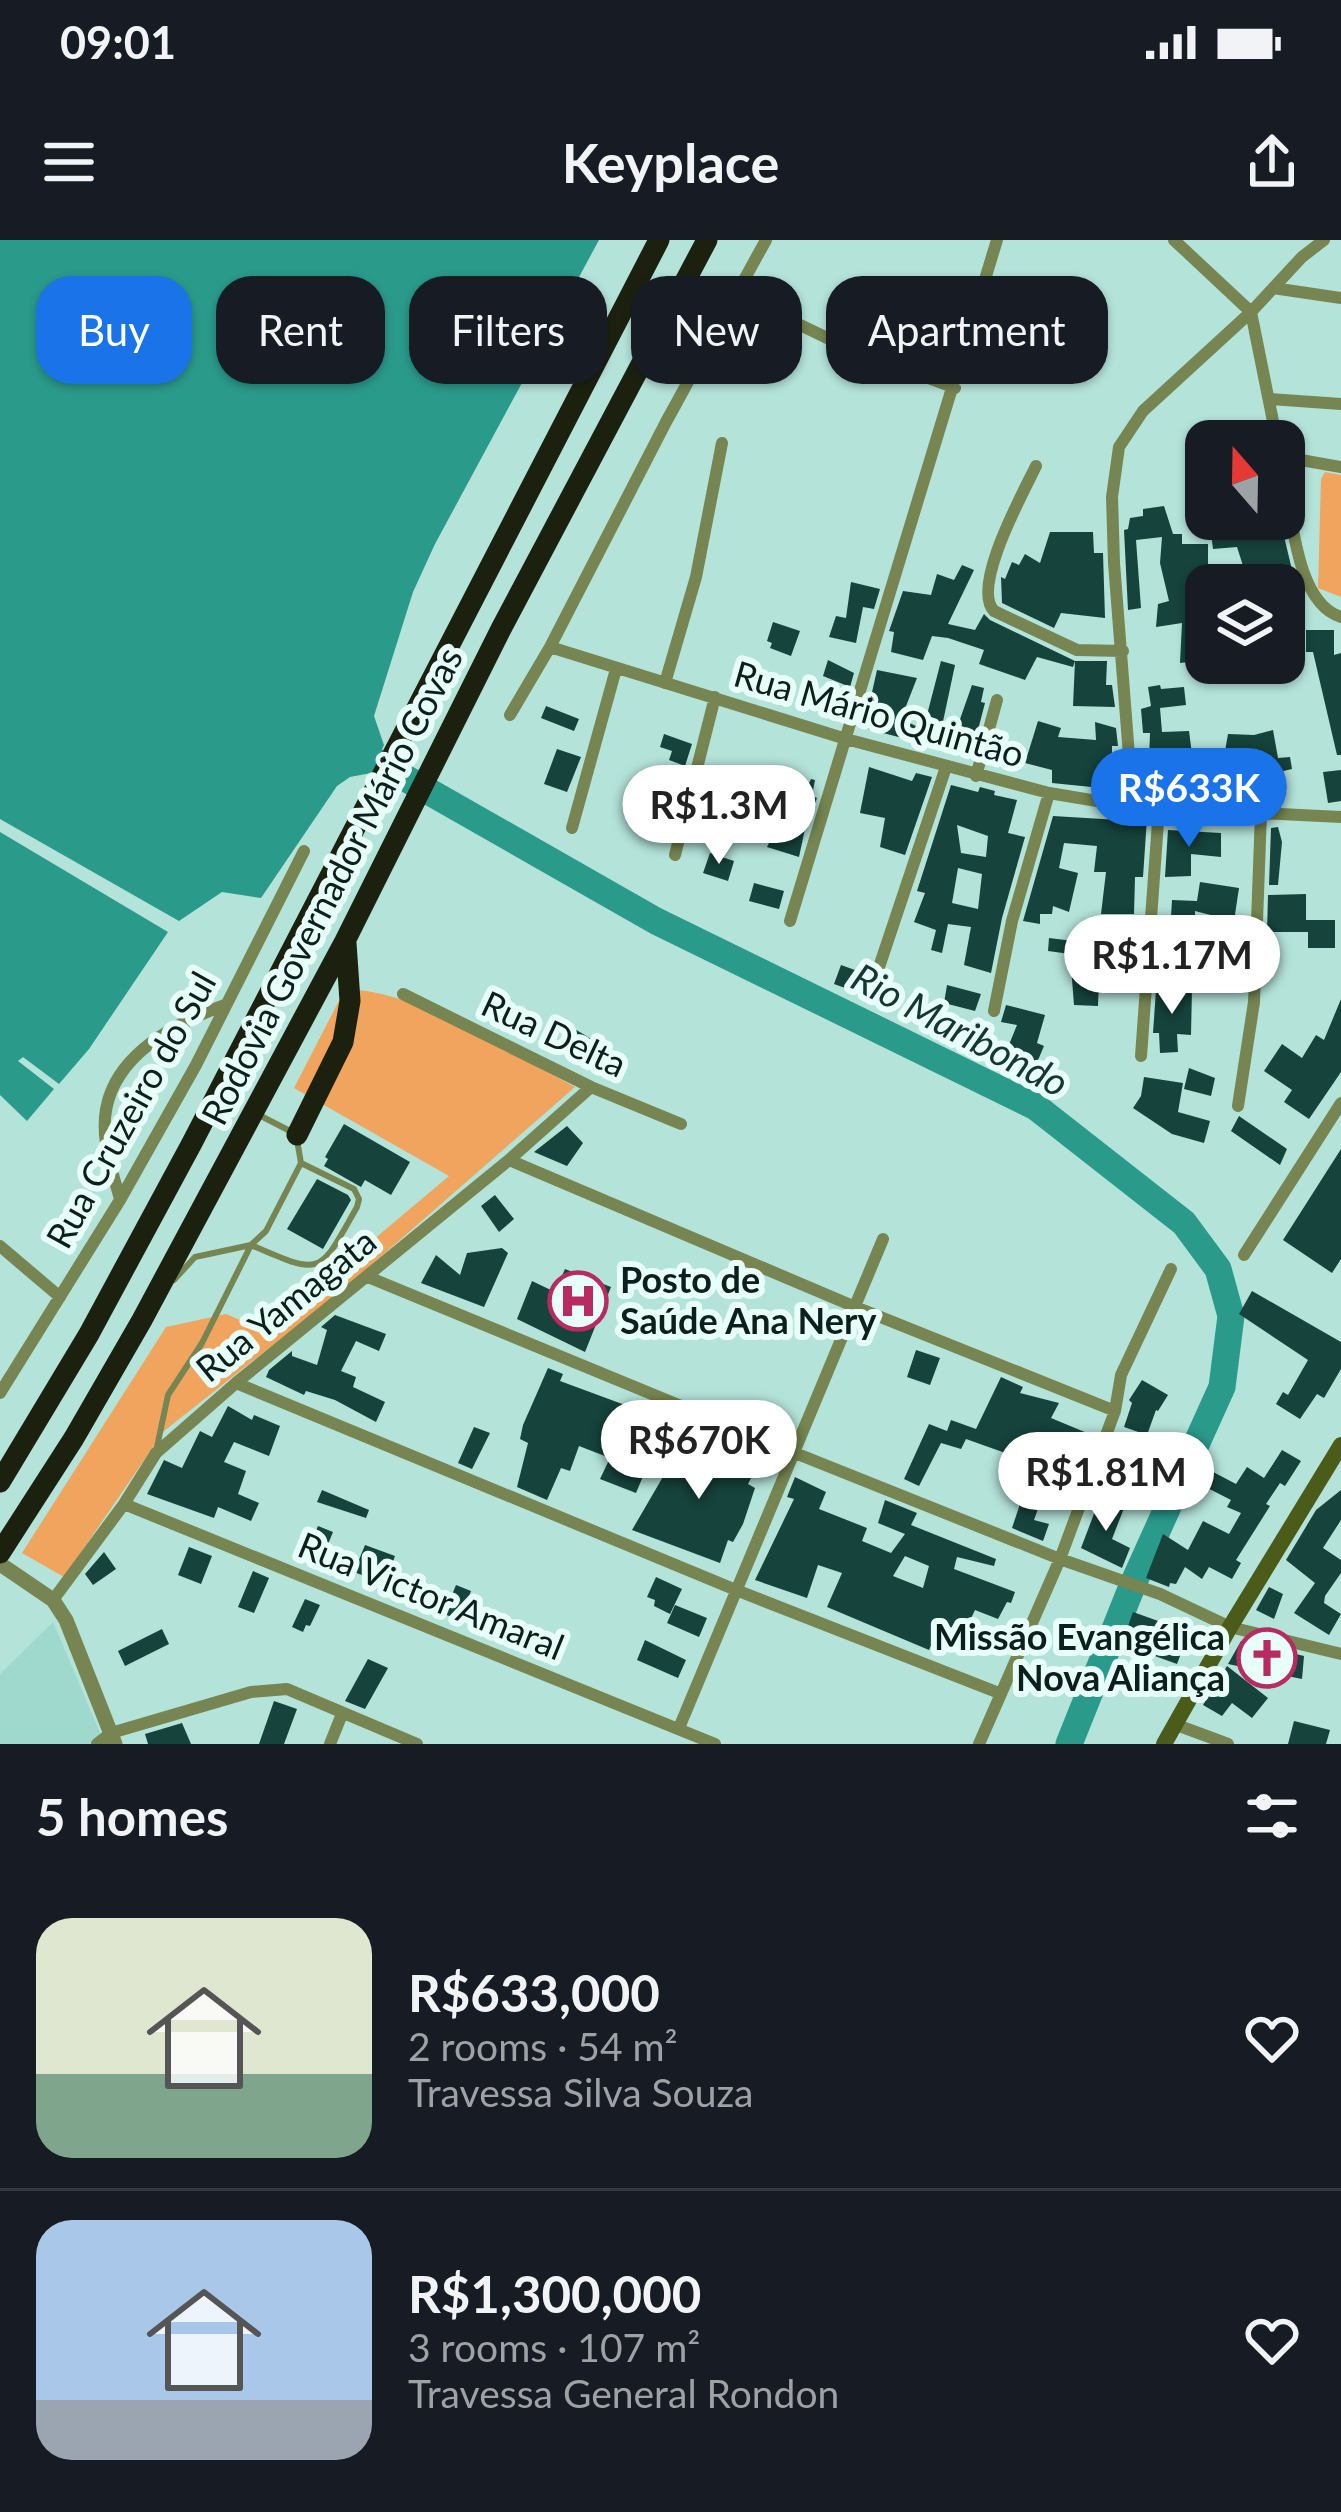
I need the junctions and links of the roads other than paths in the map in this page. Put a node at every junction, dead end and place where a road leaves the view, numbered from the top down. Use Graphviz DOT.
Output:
graph roads {
  1 [pos="659,240"];
  2 [pos="707,240"];
  3 [pos="766,240"];
  4 [pos="997,240"];
  5 [pos="1174,240"];
  6 [pos="1324,240"];
  7 [pos="748,276"];
  8 [pos="1273,288"];
  9 [pos="1341,298"];
  10 [pos="1251,311"];
  11 [pos="802,326"];
  12 [pos="688,384"];
  13 [pos="955,388"];
  14 [pos="1269,399"];
  15 [pos="1341,404"];
  16 [pos="1273,420"];
  17 [pos="722,443"];
  18 [pos="1305,461"];
  19 [pos="1036,466"];
  20 [pos="1341,467"];
  21 [pos="1297,540"];
  22 [pos="1341,617"];
  23 [pos="550,647"];
  24 [pos="1123,651"];
  25 [pos="616,669"];
  26 [pos="665,682"];
  27 [pos="715,698"];
  28 [pos="997,700"];
  29 [pos="510,715"];
  30 [pos="846,739"];
  31 [pos="946,767"];
  32 [pos="976,776"];
  33 [pos="1049,793"];
  34 [pos="1133,807"];
  35 [pos="1159,808"];
  36 [pos="1261,813"];
  37 [pos="1341,817"];
  38 [pos="572,829"];
  39 [pos="304,850"];
  40 [pos="675,854"];
  41 [pos="790,921"];
  42 [pos="345,941"];
  43 [pos="403,994"];
  44 [pos="869,997"];
  45 [pos="225,1005"];
  46 [pos="994,1011"];
  47 [pos="1141,1056"];
  48 [pos="592,1087"];
  49 [pos="1341,1103"];
  50 [pos="1238,1106"];
  51 [pos="254,1112"];
  52 [pos="681,1124"];
  53 [pos="297,1135"];
  54 [pos="509,1160"];
  55 [pos="301,1163"];
  56 [pos="121,1200"];
  57 [pos="883,1239"];
  58 [pos="251,1245"];
  59 [pos="2,1252"];
  60 [pos="1244,1255"];
  61 [pos="1171,1269"];
  62 [pos="368,1277"];
  63 [pos="60,1297"];
  64 [pos="853,1306"];
  65 [pos="142,1320"];
  66 [pos="236,1383"];
  67 [pos="0,1393"];
  68 [pos="1115,1411"];
  69 [pos="1341,1445"];
  70 [pos="792,1452"];
  71 [pos="156,1454"];
  72 [pos="0,1482"];
  73 [pos="124,1504"];
  74 [pos="0,1553"];
  75 [pos="1060,1559"];
  76 [pos="0,1564"];
  77 [pos="736,1590"];
  78 [pos="53,1600"];
  79 [pos="1229,1627"];
  80 [pos="1341,1654"];
  81 [pos="999,1693"];
  82 [pos="342,1714"];
  83 [pos="1174,1724"];
  84 [pos="680,1728"];
  85 [pos="108,1740"];
  86 [pos="329,1744"];
  87 [pos="417,1744"];
  88 [pos="715,1744"];
  89 [pos="979,1744"];
  90 [pos="1164,1744"];
  91 [pos="1228,1744"];
  1 -- 72 [label="highway, Rodovia Governador Mário Covas"];
  2 -- 42 [label="highway, Rodovia Governador Mário Covas"];
  3 -- 7 [label="street"];
  4 -- 13 [label="street"];
  5 -- 10 [label="street"];
  6 -- 8 [label="street"];
  8 -- 9 [label="street"];
  8 -- 10 [label="street"];
  10 -- 14 [label="street"];
  10 -- 24 [label="street"];
  11 -- 13 [label="street"];
  12 -- 23 [label="street"];
  13 -- 30 [label="street"];
  14 -- 15 [label="street"];
  14 -- 16 [label="street"];
  17 -- 26 [label="street"];
  18 -- 20 [label="street"];
  19 -- 24 [label="street"];
  21 -- 22 [label="street"];
  23 -- 25 [label="street, Rua Mário Quintão"];
  23 -- 29 [label="street"];
  24 -- 34 [label="street"];
  25 -- 26 [label="street, Rua Mário Quintão"];
  25 -- 38 [label="street"];
  26 -- 27 [label="street, Rua Mário Quintão"];
  27 -- 30 [label="street, Rua Mário Quintão"];
  27 -- 40 [label="street"];
  28 -- 32 [label="street"];
  30 -- 31 [label="street, Rua Mário Quintão"];
  30 -- 41 [label="street"];
  31 -- 32 [label="street, Rua Mário Quintão"];
  31 -- 44 [label="street"];
  32 -- 33 [label="street, Rua Mário Quintão"];
  33 -- 34 [label="street, Rua Mário Quintão"];
  33 -- 46 [label="street"];
  34 -- 35 [label="street, Rua Mário Quintão"];
  35 -- 36 [label="street, Rua Mário Quintão"];
  35 -- 47 [label="street"];
  36 -- 37 [label="street, Rua Mário Quintão"];
  36 -- 50 [label="street"];
  39 -- 45 [label="street, Rua Cruzeiro do Sul"];
  42 -- 51 [label="highway, Rodovia Governador Mário Covas"];
  42 -- 53 [label="highway"];
  43 -- 48 [label="street, Rua Delta"];
  45 -- 56 [label="street, Rua Cruzeiro do Sul"];
  45 -- 56 [label="street"];
  48 -- 52 [label="street, Rua Delta"];
  48 -- 54 [label="street, Rua Yamagata"];
  49 -- 60 [label="street"];
  51 -- 53 [label="lane"];
  51 -- 65 [label="highway, Rodovia Governador Mário Covas"];
  53 -- 55 [label="lane"];
  54 -- 62 [label="street, Rua Yamagata"];
  54 -- 64 [label="street"];
  55 -- 58 [label="lane"];
  55 -- 58 [label="lane"];
  56 -- 63 [label="street, Rua Cruzeiro do Sul"];
  57 -- 64 [label="street"];
  58 -- 65 [label="lane"];
  58 -- 71 [label="lane"];
  59 -- 63 [label="street"];
  61 -- 68 [label="street"];
  62 -- 66 [label="street, Rua Yamagata"];
  62 -- 70 [label="street"];
  63 -- 67 [label="street, Rua Cruzeiro do Sul"];
  64 -- 68 [label="street"];
  64 -- 70 [label="street"];
  65 -- 74 [label="highway, Rodovia Governador Mário Covas"];
  66 -- 71 [label="street, Rua Yamagata"];
  66 -- 77 [label="street"];
  68 -- 75 [label="street"];
  69 -- 79 [label="main road"];
  70 -- 75 [label="street"];
  70 -- 77 [label="street"];
  71 -- 73 [label="street, Rua Yamagata"];
  73 -- 78 [label="street, Rua Yamagata"];
  73 -- 84 [label="street, Rua Victor Amaral"];
  75 -- 79 [label="street"];
  75 -- 81 [label="street"];
  76 -- 78 [label="street"];
  77 -- 81 [label="street"];
  77 -- 84 [label="street"];
  78 -- 85 [label="street"];
  79 -- 80 [label="street"];
  79 -- 83 [label="main road"];
  81 -- 89 [label="street"];
  82 -- 85 [label="street"];
  82 -- 86 [label="street"];
  82 -- 87 [label="street"];
  83 -- 90 [label="main road"];
  83 -- 91 [label="street"];
  84 -- 88 [label="street, Rua Victor Amaral"];
}
